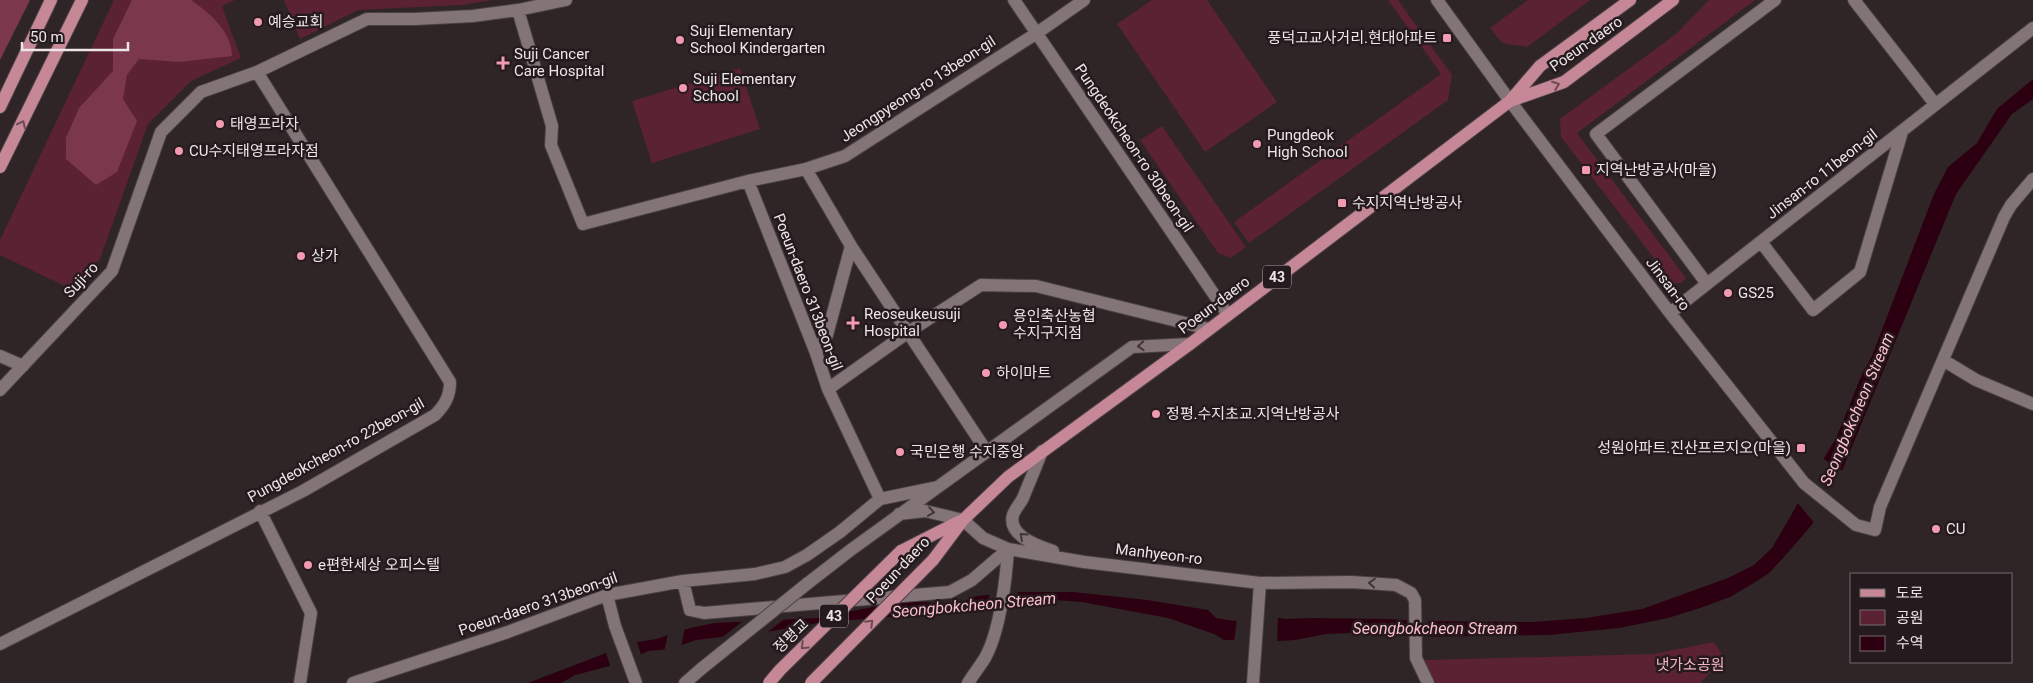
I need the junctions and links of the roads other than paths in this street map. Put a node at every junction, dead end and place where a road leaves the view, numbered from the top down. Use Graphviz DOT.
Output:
graph roads {
  1 [pos="51,0"];
  2 [pos="82,0"];
  3 [pos="566,0"];
  4 [pos="1014,0"];
  5 [pos="1084,0"];
  6 [pos="1437,0"];
  7 [pos="1630,0"];
  8 [pos="1673,0"];
  9 [pos="1775,0"];
  10 [pos="1854,0"];
  11 [pos="518,10"];
  12 [pos="2033,28"];
  13 [pos="1036,33"];
  14 [pos="257,72"];
  15 [pos="1510,101"];
  16 [pos="1935,104"];
  17 [pos="0,107"];
  18 [pos="1902,132"];
  19 [pos="0,167"];
  20 [pos="806,169"];
  21 [pos="2033,179"];
  22 [pos="748,181"];
  23 [pos="1761,242"];
  24 [pos="851,246"];
  25 [pos="1707,284"];
  26 [pos="1670,313"];
  27 [pos="1228,315"];
  28 [pos="1209,329"];
  29 [pos="907,333"];
  30 [pos="1190,344"];
  31 [pos="816,353"];
  32 [pos="0,356"];
  33 [pos="1943,360"];
  34 [pos="23,366"];
  35 [pos="828,389"];
  36 [pos="0,390"];
  37 [pos="2033,404"];
  38 [pos="1042,451"];
  39 [pos="987,452"];
  40 [pos="938,487"];
  41 [pos="880,499"];
  42 [pos="260,511"];
  43 [pos="899,514"];
  44 [pos="962,520"];
  45 [pos="1008,549"];
  46 [pos="901,551"];
  47 [pos="1084,562"];
  48 [pos="683,581"];
  49 [pos="1260,583"];
  50 [pos="607,595"];
  51 [pos="0,644"];
  52 [pos="300,683"];
  53 [pos="353,683"];
  54 [pos="636,683"];
  55 [pos="684,683"];
  56 [pos="769,683"];
  57 [pos="811,683"];
  58 [pos="968,683"];
  59 [pos="1253,683"];
  60 [pos="1428,683"];
  1 -- 17 [label="main road"];
  19 -- 2 [label="main road, one-way"];
  3 -- 11 [label="street"];
  4 -- 13 [label="street, Pungdeokcheon-ro 30beon-gil"];
  5 -- 13 [label="street, Jeongpyeong-ro 13beon-gil"];
  6 -- 15 [label="street, Jinsan-ro"];
  7 -- 15 [label="main road, Poeun-daero / 43"];
  15 -- 8 [label="main road, Poeun-daero / 43, one-way"];
  9 -- 25 [label="street"];
  10 -- 16 [label="street"];
  11 -- 14 [label="street"];
  11 -- 22 [label="street, Jeongpyeong-ro 13beon-gil"];
  12 -- 16 [label="street, Jinsan-ro 11beon-gil"];
  13 -- 20 [label="street, Jeongpyeong-ro 13beon-gil"];
  13 -- 27 [label="street, Pungdeokcheon-ro 30beon-gil"];
  14 -- 34 [label="street, Suji-ro"];
  14 -- 42 [label="street, Pungdeokcheon-ro 22beon-gil"];
  15 -- 26 [label="street, Jinsan-ro"];
  15 -- 27 [label="main road, Poeun-daero / 43"];
  16 -- 18 [label="street, Jinsan-ro 11beon-gil"];
  18 -- 23 [label="street, Jinsan-ro 11beon-gil"];
  18 -- 23 [label="street, Jinsan-ro 11beon-gil"];
  20 -- 22 [label="street, Jeongpyeong-ro 13beon-gil"];
  20 -- 24 [label="street"];
  21 -- 33 [label="street"];
  22 -- 31 [label="street, Poeun-daero 313beon-gil"];
  23 -- 25 [label="street, Jinsan-ro 11beon-gil"];
  24 -- 29 [label="street"];
  24 -- 31 [label="street"];
  25 -- 26 [label="street, Jinsan-ro 11beon-gil"];
  26 -- 33 [label="street, Jinsan-ro"];
  27 -- 28 [label="main road, Poeun-daero / 43"];
  28 -- 29 [label="street"];
  28 -- 30 [label="main road, Poeun-daero / 43"];
  29 -- 35 [label="street"];
  29 -- 39 [label="street"];
  30 -- 38 [label="main road, Poeun-daero / 43"];
  30 -- 39 [label="street, one-way"];
  31 -- 35 [label="street, Poeun-daero 313beon-gil"];
  32 -- 34 [label="street"];
  33 -- 37 [label="street"];
  34 -- 36 [label="street, Suji-ro"];
  35 -- 41 [label="street, Poeun-daero 313beon-gil"];
  38 -- 44 [label="main road, Poeun-daero / 43"];
  47 -- 38 [label="street, one-way"];
  39 -- 40 [label="street"];
  40 -- 41 [label="street"];
  40 -- 43 [label="street"];
  41 -- 48 [label="street, Poeun-daero 313beon-gil"];
  42 -- 51 [label="street, Pungdeokcheon-ro 22beon-gil"];
  42 -- 52 [label="street"];
  43 -- 44 [label="street, one-way"];
  43 -- 55 [label="street, bridge"];
  44 -- 45 [label="street, Manhyeon-ro"];
  44 -- 46 [label="main road, Poeun-daero / 43"];
  57 -- 44 [label="main road, Poeun-daero / 43, one-way, bridge"];
  45 -- 47 [label="street, Manhyeon-ro"];
  45 -- 48 [label="street"];
  45 -- 58 [label="street"];
  46 -- 56 [label="main road, 정평교 / 43, one-way, bridge"];
  47 -- 49 [label="street, Manhyeon-ro"];
  48 -- 50 [label="street, Poeun-daero 313beon-gil"];
  49 -- 59 [label="street"];
  60 -- 49 [label="street, Manhyeon-ro, one-way"];
  50 -- 53 [label="street, Poeun-daero 313beon-gil"];
  50 -- 54 [label="street"];
}
